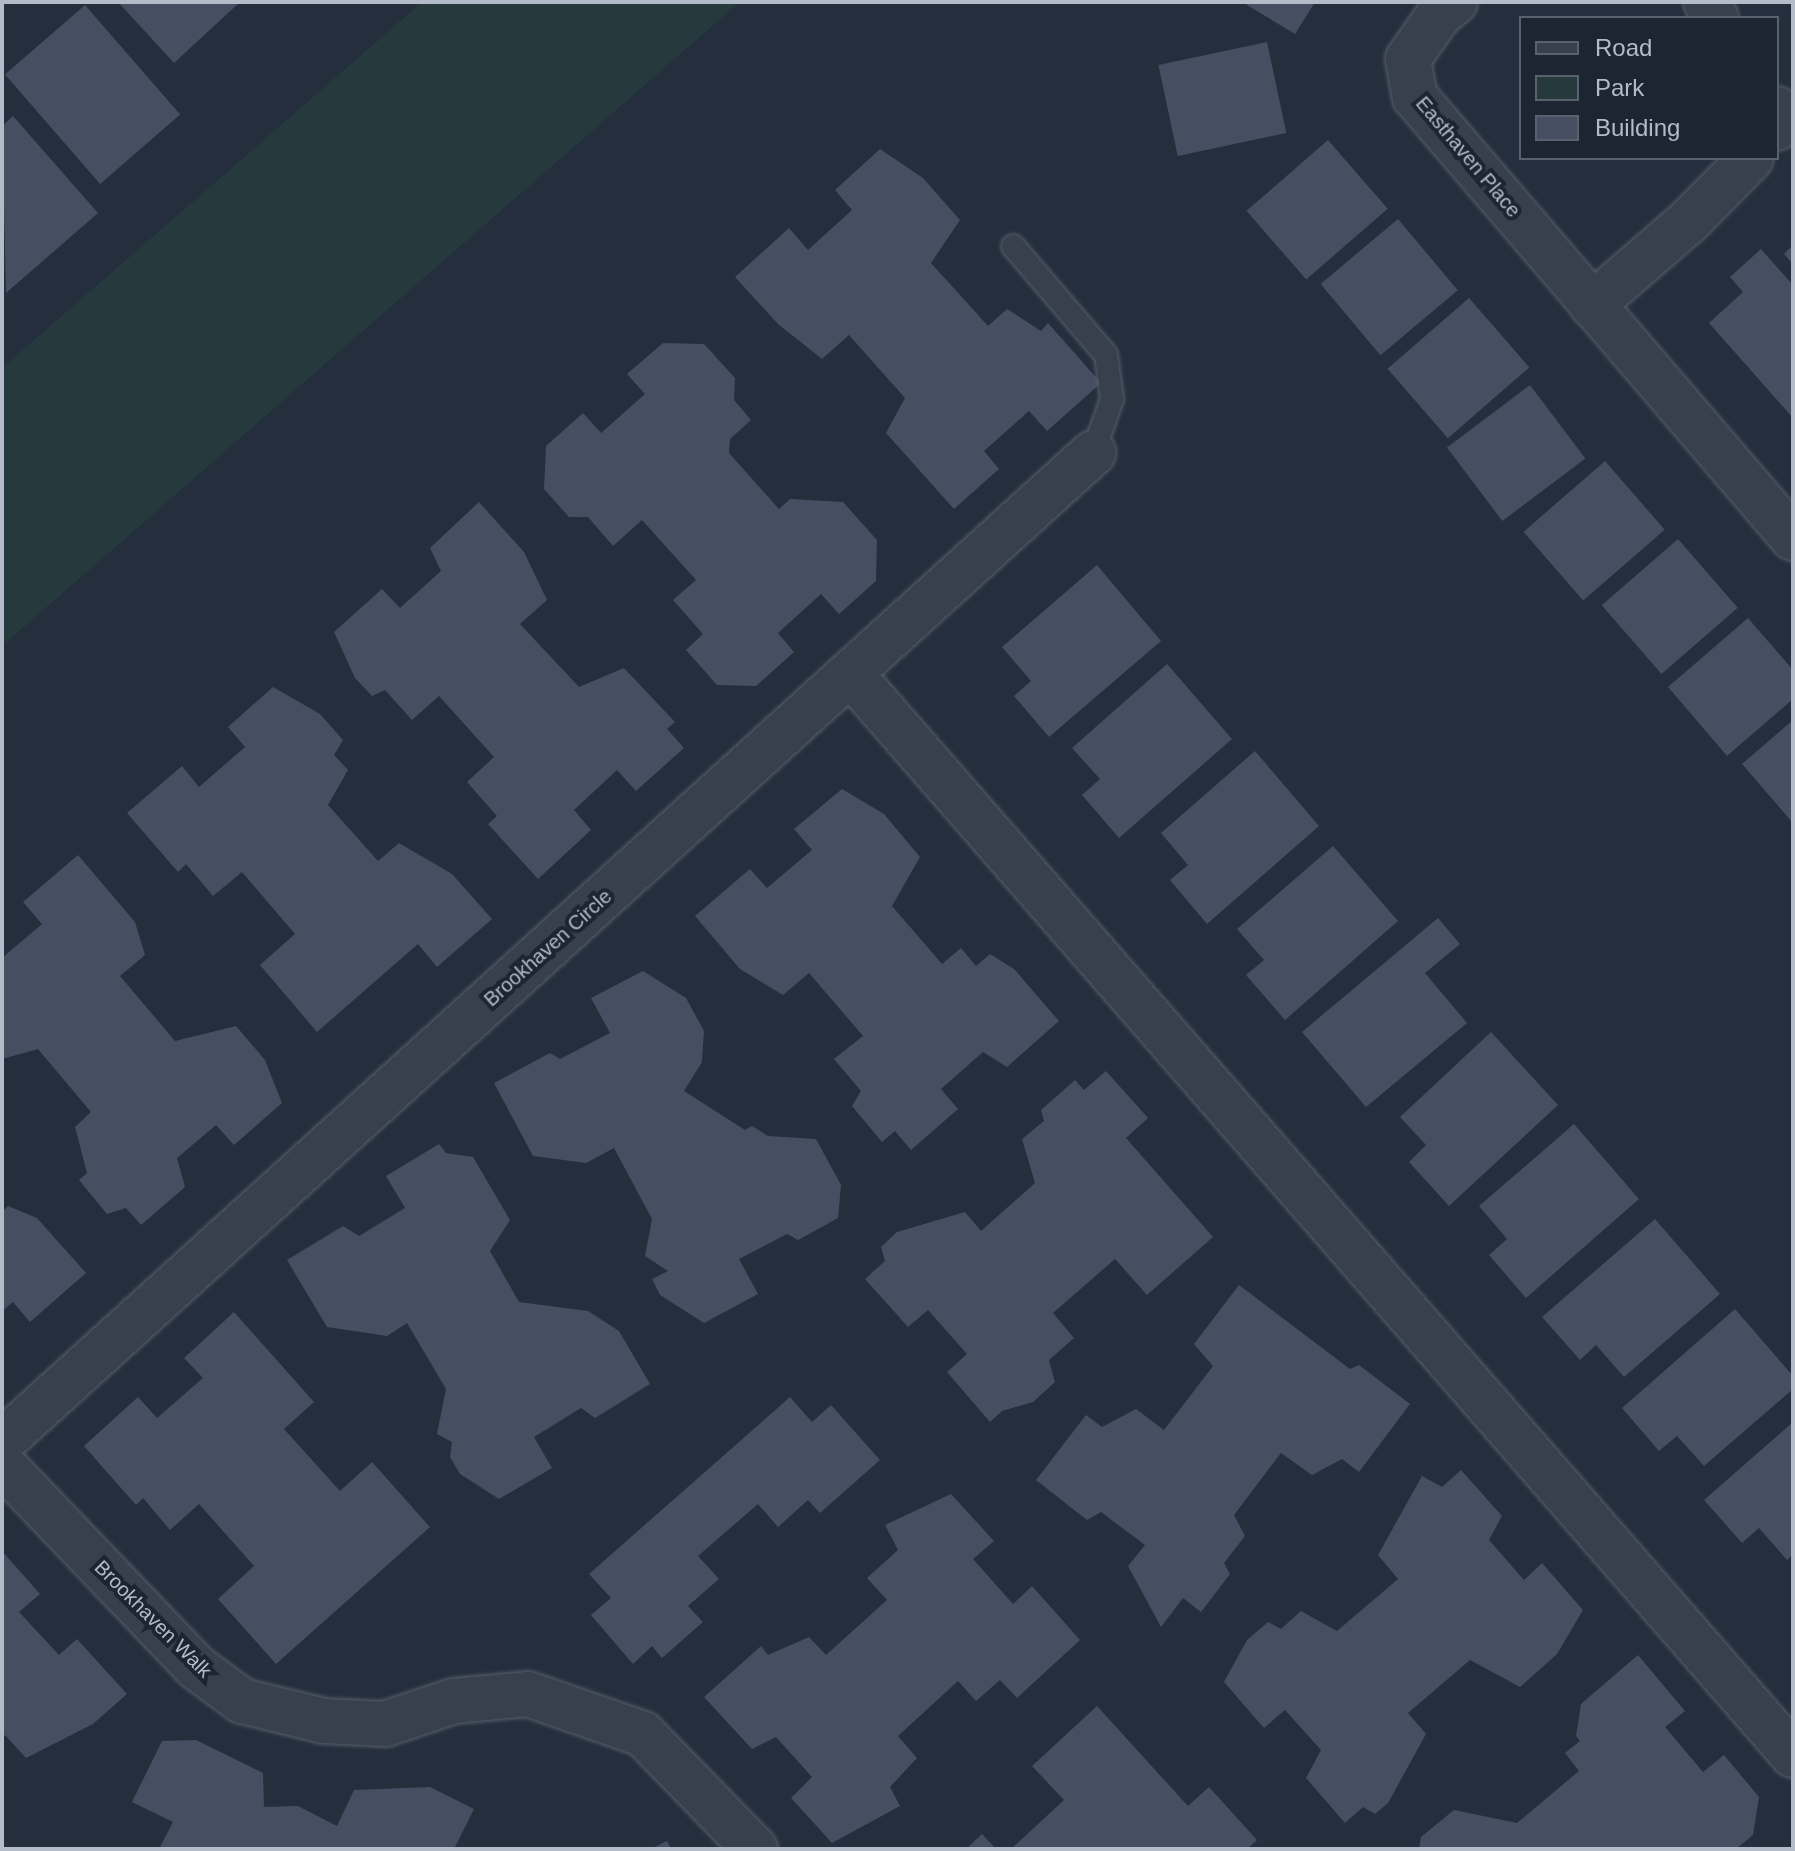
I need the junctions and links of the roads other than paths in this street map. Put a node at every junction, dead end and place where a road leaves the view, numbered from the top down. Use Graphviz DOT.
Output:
graph roads {
  1 [pos="1455,2"];
  2 [pos="1749,160"];
  3 [pos="1013,246"];
  4 [pos="1592,305"];
  5 [pos="1093,453"];
  6 [pos="1793,538"];
  7 [pos="851,674"];
  8 [pos="2,1442"];
  9 [pos="2,1464"];
  10 [pos="1793,1755"];
  11 [pos="755,1849"];
  1 -- 4 [label="street, Easthaven Place"];
  2 -- 4 [label="street"];
  3 -- 5 [label="lane"];
  4 -- 6 [label="street, Easthaven Place"];
  5 -- 7 [label="street, Brookhaven Circle"];
  7 -- 8 [label="street, Brookhaven Circle"];
  7 -- 10 [label="street"];
  9 -- 11 [label="street, Brookhaven Walk"];
}
